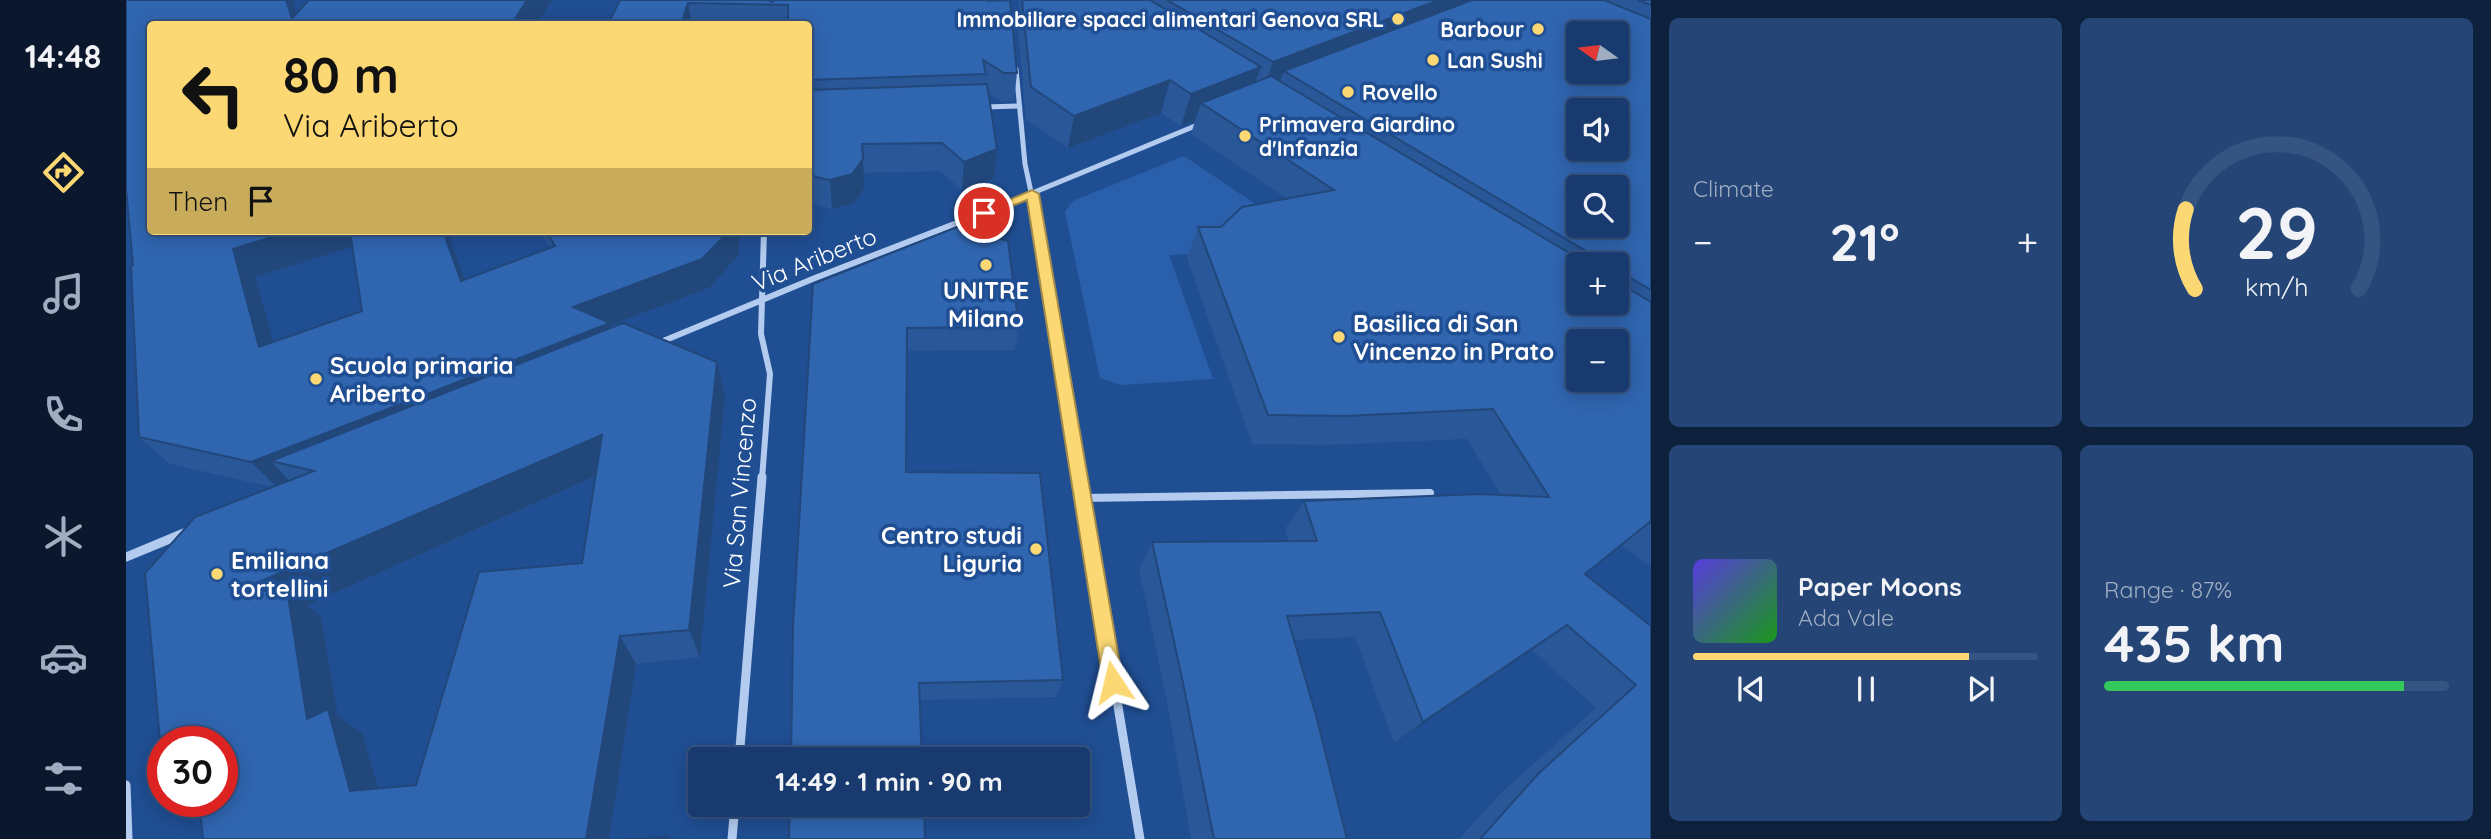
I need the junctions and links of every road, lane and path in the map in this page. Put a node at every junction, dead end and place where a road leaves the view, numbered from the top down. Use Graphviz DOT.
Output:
graph roads {
  1 [pos="1016,66"];
  2 [pos="1019,106"];
  3 [pos="975,108"];
  4 [pos="1203,124"];
  5 [pos="1032,194"];
  6 [pos="764,235"];
  7 [pos="760,302"];
  8 [pos="651,346"];
  9 [pos="1430,493"];
  10 [pos="1082,498"];
  11 [pos="194,529"];
  12 [pos="126,557"];
  13 [pos="739,747"];
  14 [pos="126,785"];
  15 [pos="734,817"];
  16 [pos="128,839"];
  17 [pos="732,839"];
  18 [pos="1140,839"];
  1 -- 2 [label="street"];
  2 -- 3 [label="street"];
  2 -- 5 [label="street"];
  4 -- 5 [label="street, Via Ariberto"];
  5 -- 7 [label="street, Via Ariberto"];
  5 -- 10 [label="street"];
  6 -- 7 [label="street, Via San Vincenzo"];
  7 -- 8 [label="street, Via Ariberto"];
  7 -- 13 [label="street, Via San Vincenzo"];
  9 -- 10 [label="street"];
  10 -- 18 [label="street"];
  11 -- 12 [label="street"];
  14 -- 16 [label="street"];
  15 -- 17 [label="street"];
}
